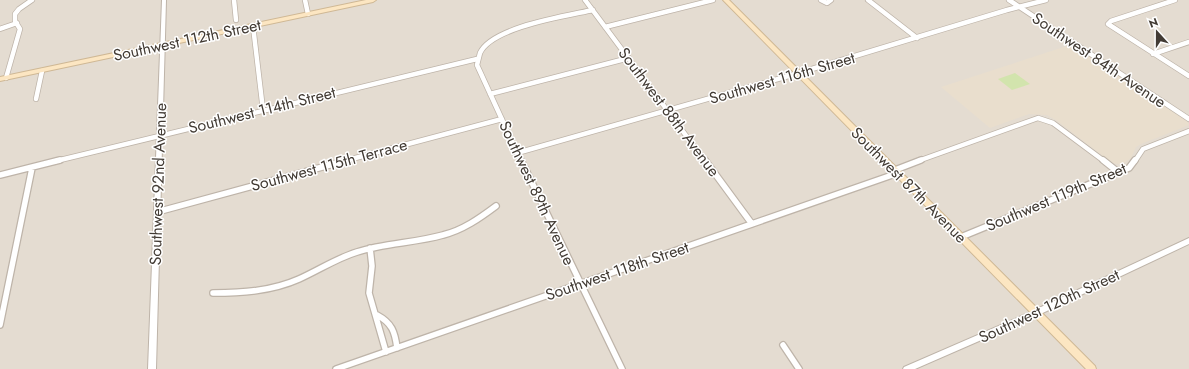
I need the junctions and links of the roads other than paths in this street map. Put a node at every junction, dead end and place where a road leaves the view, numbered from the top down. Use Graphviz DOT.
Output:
graph roads {
  1 [pos="32,0"];
  2 [pos="164,0"];
  3 [pos="234,0"];
  4 [pos="305,0"];
  5 [pos="373,0"];
  6 [pos="585,0"];
  7 [pos="713,0"];
  8 [pos="726,0"];
  9 [pos="821,0"];
  10 [pos="831,0"];
  11 [pos="868,0"];
  12 [pos="1009,0"];
  13 [pos="1046,0"];
  14 [pos="1175,0"];
  15 [pos="1020,7"];
  16 [pos="593,10"];
  17 [pos="308,14"];
  18 [pos="236,20"];
  19 [pos="17,23"];
  20 [pos="253,26"];
  21 [pos="605,27"];
  22 [pos="0,29"];
  23 [pos="917,38"];
  24 [pos="1189,42"];
  25 [pos="163,45"];
  26 [pos="1153,54"];
  27 [pos="629,58"];
  28 [pos="477,59"];
  29 [pos="42,70"];
  30 [pos="799,73"];
  31 [pos="1189,76"];
  32 [pos="3,79"];
  33 [pos="490,94"];
  34 [pos="36,99"];
  35 [pos="263,110"];
  36 [pos="668,110"];
  37 [pos="502,119"];
  38 [pos="1189,119"];
  39 [pos="1189,130"];
  40 [pos="159,136"];
  41 [pos="517,153"];
  42 [pos="32,168"];
  43 [pos="896,172"];
  44 [pos="1118,172"];
  45 [pos="0,175"];
  46 [pos="496,206"];
  47 [pos="157,212"];
  48 [pos="752,224"];
  49 [pos="961,236"];
  50 [pos="1189,241"];
  51 [pos="370,248"];
  52 [pos="580,284"];
  53 [pos="213,293"];
  54 [pos="3,302"];
  55 [pos="1036,312"];
  56 [pos="377,315"];
  57 [pos="0,326"];
  58 [pos="782,345"];
  59 [pos="396,348"];
  60 [pos="386,352"];
  61 [pos="152,369"];
  62 [pos="336,369"];
  63 [pos="622,369"];
  64 [pos="798,369"];
  65 [pos="907,369"];
  66 [pos="1092,369"];
  1 -- 19 [label="street"];
  2 -- 25 [label="street, Southwest 92nd Avenue"];
  3 -- 18 [label="street"];
  4 -- 17 [label="street"];
  5 -- 17 [label="main road, Southwest 112th Street"];
  6 -- 16 [label="street, Southwest 88th Avenue"];
  7 -- 21 [label="street"];
  8 -- 30 [label="main road, Southwest 87th Avenue"];
  9 -- 10 [label="street"];
  11 -- 23 [label="street"];
  12 -- 15 [label="street, Southwest 84th Avenue"];
  13 -- 15 [label="street, Southwest 116th Street"];
  14 -- 26 [label="street"];
  15 -- 23 [label="street, Southwest 116th Street"];
  15 -- 38 [label="street, Southwest 84th Avenue"];
  16 -- 21 [label="street, Southwest 88th Avenue"];
  16 -- 28 [label="street"];
  17 -- 20 [label="main road, Southwest 112th Street"];
  19 -- 22 [label="street"];
  19 -- 32 [label="street"];
  20 -- 25 [label="main road, Southwest 112th Street"];
  20 -- 35 [label="street"];
  21 -- 27 [label="street, Southwest 88th Avenue"];
  23 -- 30 [label="street, Southwest 116th Street"];
  24 -- 26 [label="street"];
  25 -- 29 [label="main road, Southwest 112th Street"];
  25 -- 40 [label="street, Southwest 92nd Avenue"];
  26 -- 31 [label="street"];
  27 -- 33 [label="street"];
  27 -- 36 [label="street, Southwest 88th Avenue"];
  28 -- 33 [label="street, Southwest 89th Avenue"];
  28 -- 35 [label="street, Southwest 114th Street"];
  29 -- 32 [label="main road, Southwest 112th Street"];
  29 -- 34 [label="street"];
  30 -- 36 [label="street, Southwest 116th Street"];
  30 -- 43 [label="main road, Southwest 87th Avenue"];
  33 -- 37 [label="street, Southwest 89th Avenue"];
  35 -- 40 [label="street, Southwest 114th Street"];
  36 -- 41 [label="street, Southwest 116th Street"];
  36 -- 48 [label="street, Southwest 88th Avenue"];
  37 -- 41 [label="street, Southwest 89th Avenue"];
  37 -- 47 [label="street, Southwest 115th Terrace"];
  39 -- 44 [label="street, Southwest 119th Street"];
  40 -- 42 [label="street, Southwest 114th Street"];
  40 -- 47 [label="street, Southwest 92nd Avenue"];
  41 -- 52 [label="street, Southwest 89th Avenue"];
  42 -- 45 [label="street, Southwest 114th Street"];
  42 -- 54 [label="street"];
  43 -- 44 [label="street, Southwest 118th Street"];
  43 -- 48 [label="street, Southwest 118th Street"];
  43 -- 49 [label="main road, Southwest 87th Avenue"];
  44 -- 49 [label="street, Southwest 119th Street"];
  46 -- 51 [label="street"];
  47 -- 61 [label="street, Southwest 92nd Avenue"];
  48 -- 52 [label="street, Southwest 118th Street"];
  49 -- 55 [label="main road, Southwest 87th Avenue"];
  50 -- 55 [label="street, Southwest 120th Street"];
  51 -- 53 [label="street"];
  51 -- 56 [label="street"];
  52 -- 59 [label="street, Southwest 118th Street"];
  52 -- 63 [label="street, Southwest 89th Avenue"];
  54 -- 57 [label="street"];
  55 -- 65 [label="street, Southwest 120th Street"];
  55 -- 66 [label="main road, Southwest 87th Avenue"];
  56 -- 59 [label="street"];
  56 -- 60 [label="street"];
  58 -- 64 [label="street"];
  59 -- 60 [label="street, Southwest 118th Street"];
  60 -- 62 [label="street, Southwest 118th Street"];
}
